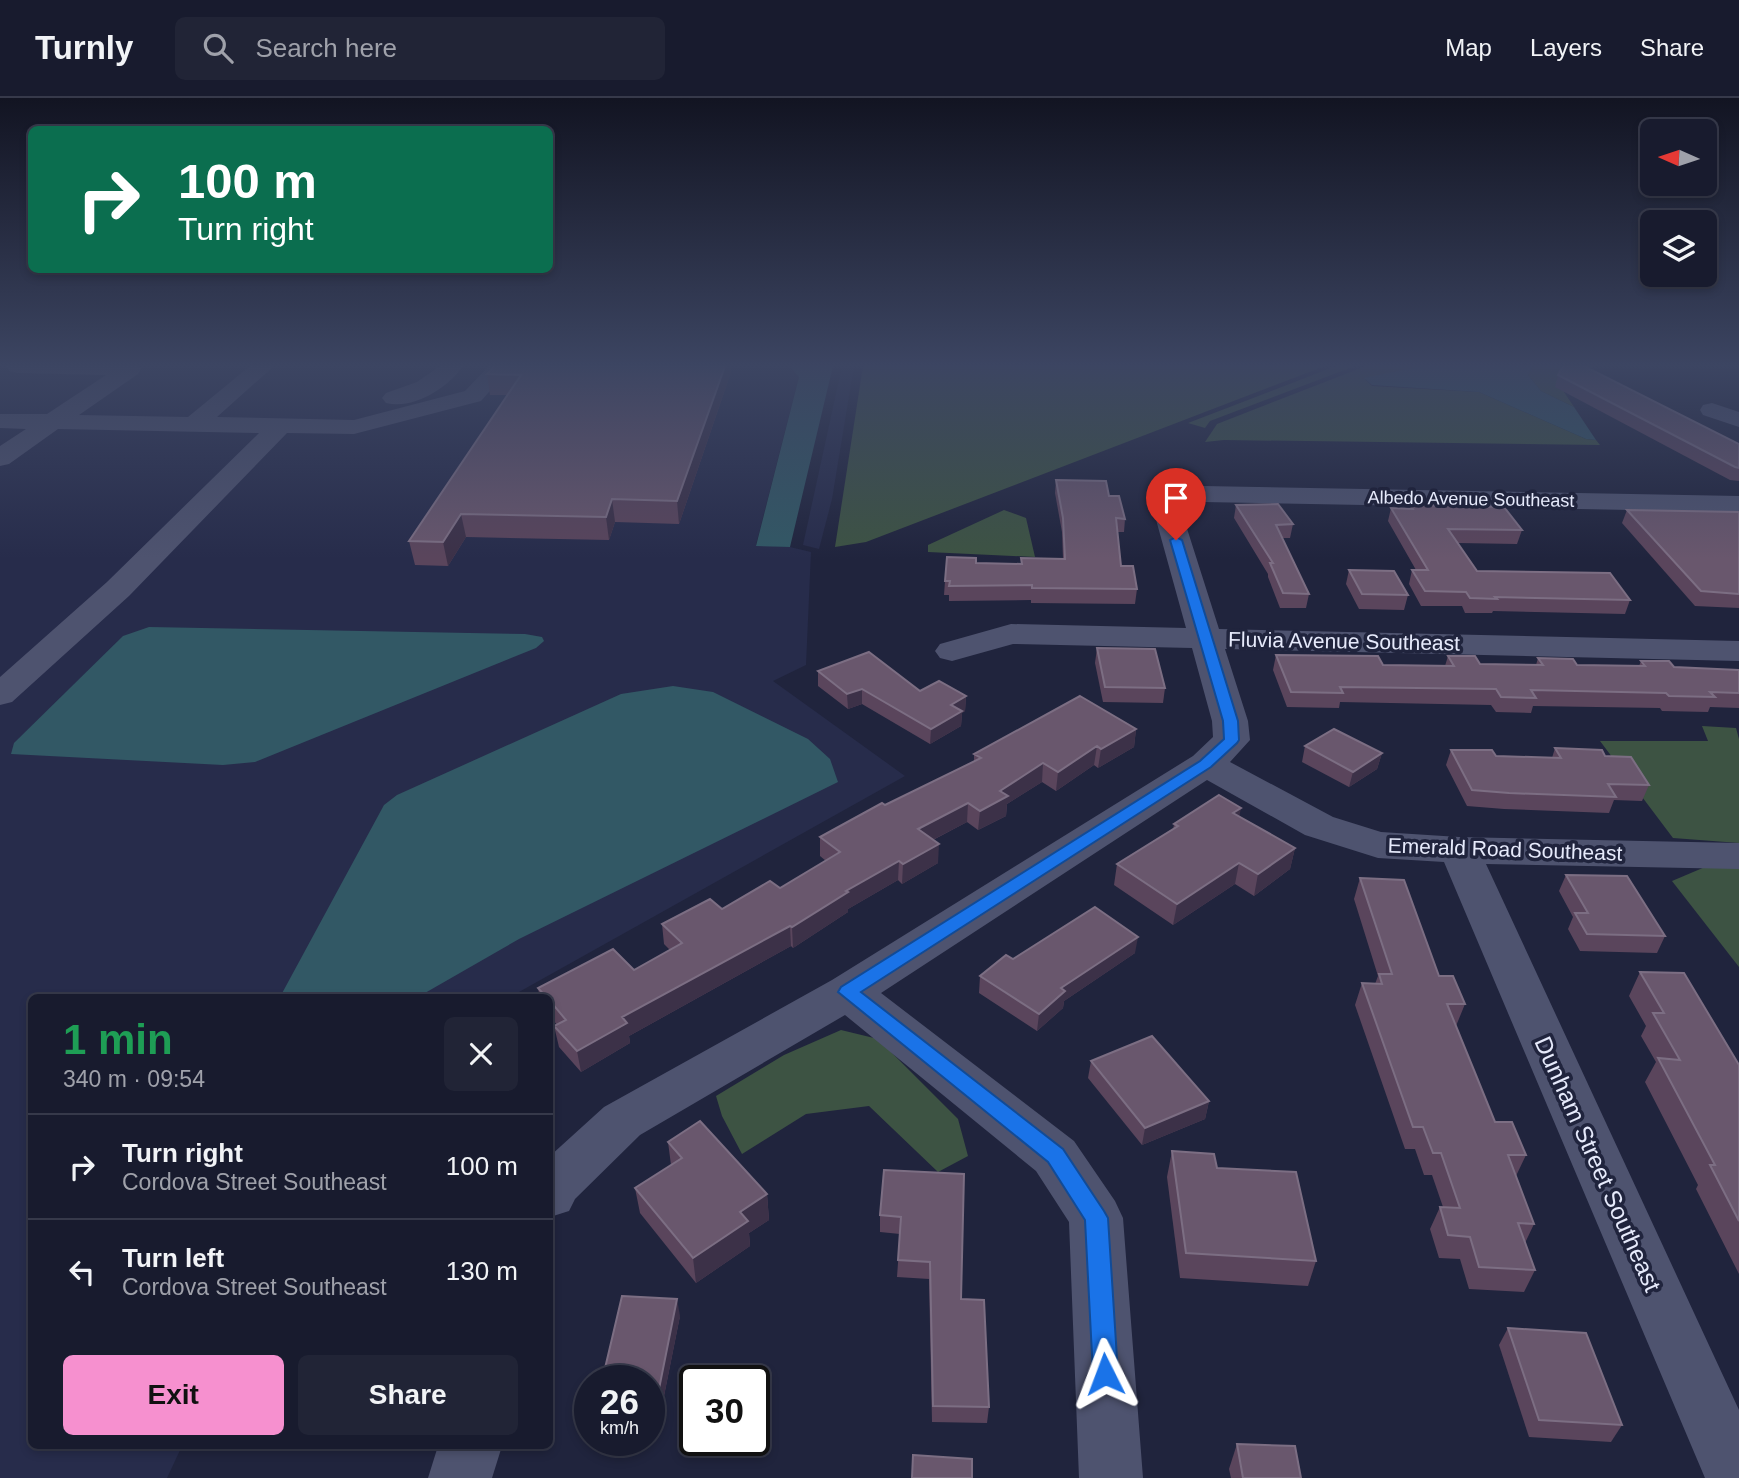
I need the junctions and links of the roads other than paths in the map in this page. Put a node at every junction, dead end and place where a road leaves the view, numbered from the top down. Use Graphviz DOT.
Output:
graph roads {
  1 [pos="32,430"];
  2 [pos="276,430"];
  3 [pos="0,458"];
  4 [pos="1739,503"];
  5 [pos="1203,638"];
  6 [pos="1739,650"];
  7 [pos="952,651"];
  8 [pos="0,695"];
  9 [pos="1206,764"];
  10 [pos="1458,850"];
  11 [pos="1739,856"];
  12 [pos="848,992"];
  13 [pos="553,1186"];
  14 [pos="469,1449"];
  15 [pos="460,1478"];
  16 [pos="1111,1478"];
  17 [pos="1737,1478"];
  1 -- 3 [label="street"];
  2 -- 8 [label="street"];
  4 -- 5 [label="street, Albedo Avenue Southeast"];
  5 -- 6 [label="street, Fluvia Avenue Southeast"];
  5 -- 7 [label="street, Fluvia Avenue Southeast"];
  5 -- 9 [label="street"];
  9 -- 10 [label="street, Emerald Road Southeast"];
  9 -- 12 [label="street"];
  10 -- 11 [label="street, Emerald Road Southeast"];
  10 -- 17 [label="street, Dunham Street Southeast"];
  12 -- 13 [label="street"];
  12 -- 16 [label="street"];
  14 -- 15 [label="street"];
}
